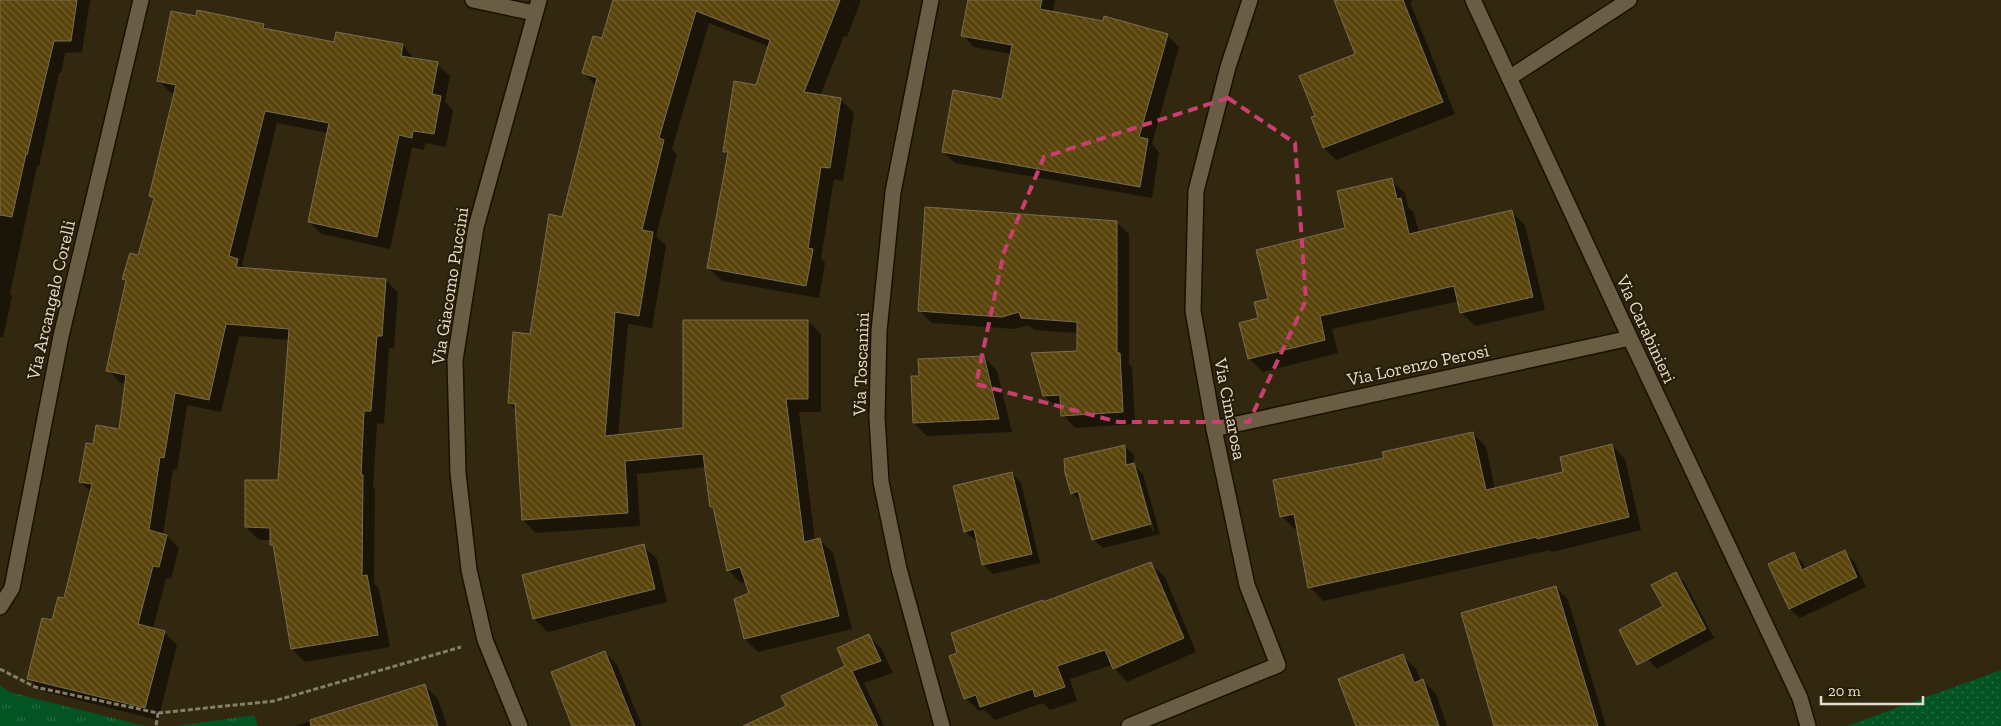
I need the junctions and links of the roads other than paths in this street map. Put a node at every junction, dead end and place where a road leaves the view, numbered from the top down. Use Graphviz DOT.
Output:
graph roads {
  1 [pos="141,0"];
  2 [pos="473,0"];
  3 [pos="931,0"];
  4 [pos="1250,0"];
  5 [pos="1472,0"];
  6 [pos="1629,0"];
  7 [pos="536,6"];
  8 [pos="1509,78"];
  9 [pos="1630,338"];
  10 [pos="1214,429"];
  11 [pos="0,607"];
  12 [pos="520,726"];
  13 [pos="942,726"];
  14 [pos="1129,726"];
  15 [pos="1808,726"];
  1 -- 11 [label="street, Via Arcangelo Corelli"];
  2 -- 7 [label="street"];
  3 -- 13 [label="street, Via Toscanini"];
  4 -- 10 [label="street, Via Cimarosa"];
  5 -- 8 [label="street, Via Carabinieri"];
  6 -- 8 [label="street"];
  7 -- 12 [label="street, Via Giacomo Puccini"];
  8 -- 9 [label="street, Via Carabinieri"];
  9 -- 10 [label="street, Via Lorenzo Perosi"];
  9 -- 15 [label="street, Via Carabinieri"];
  10 -- 14 [label="street, Via Cimarosa"];
}
